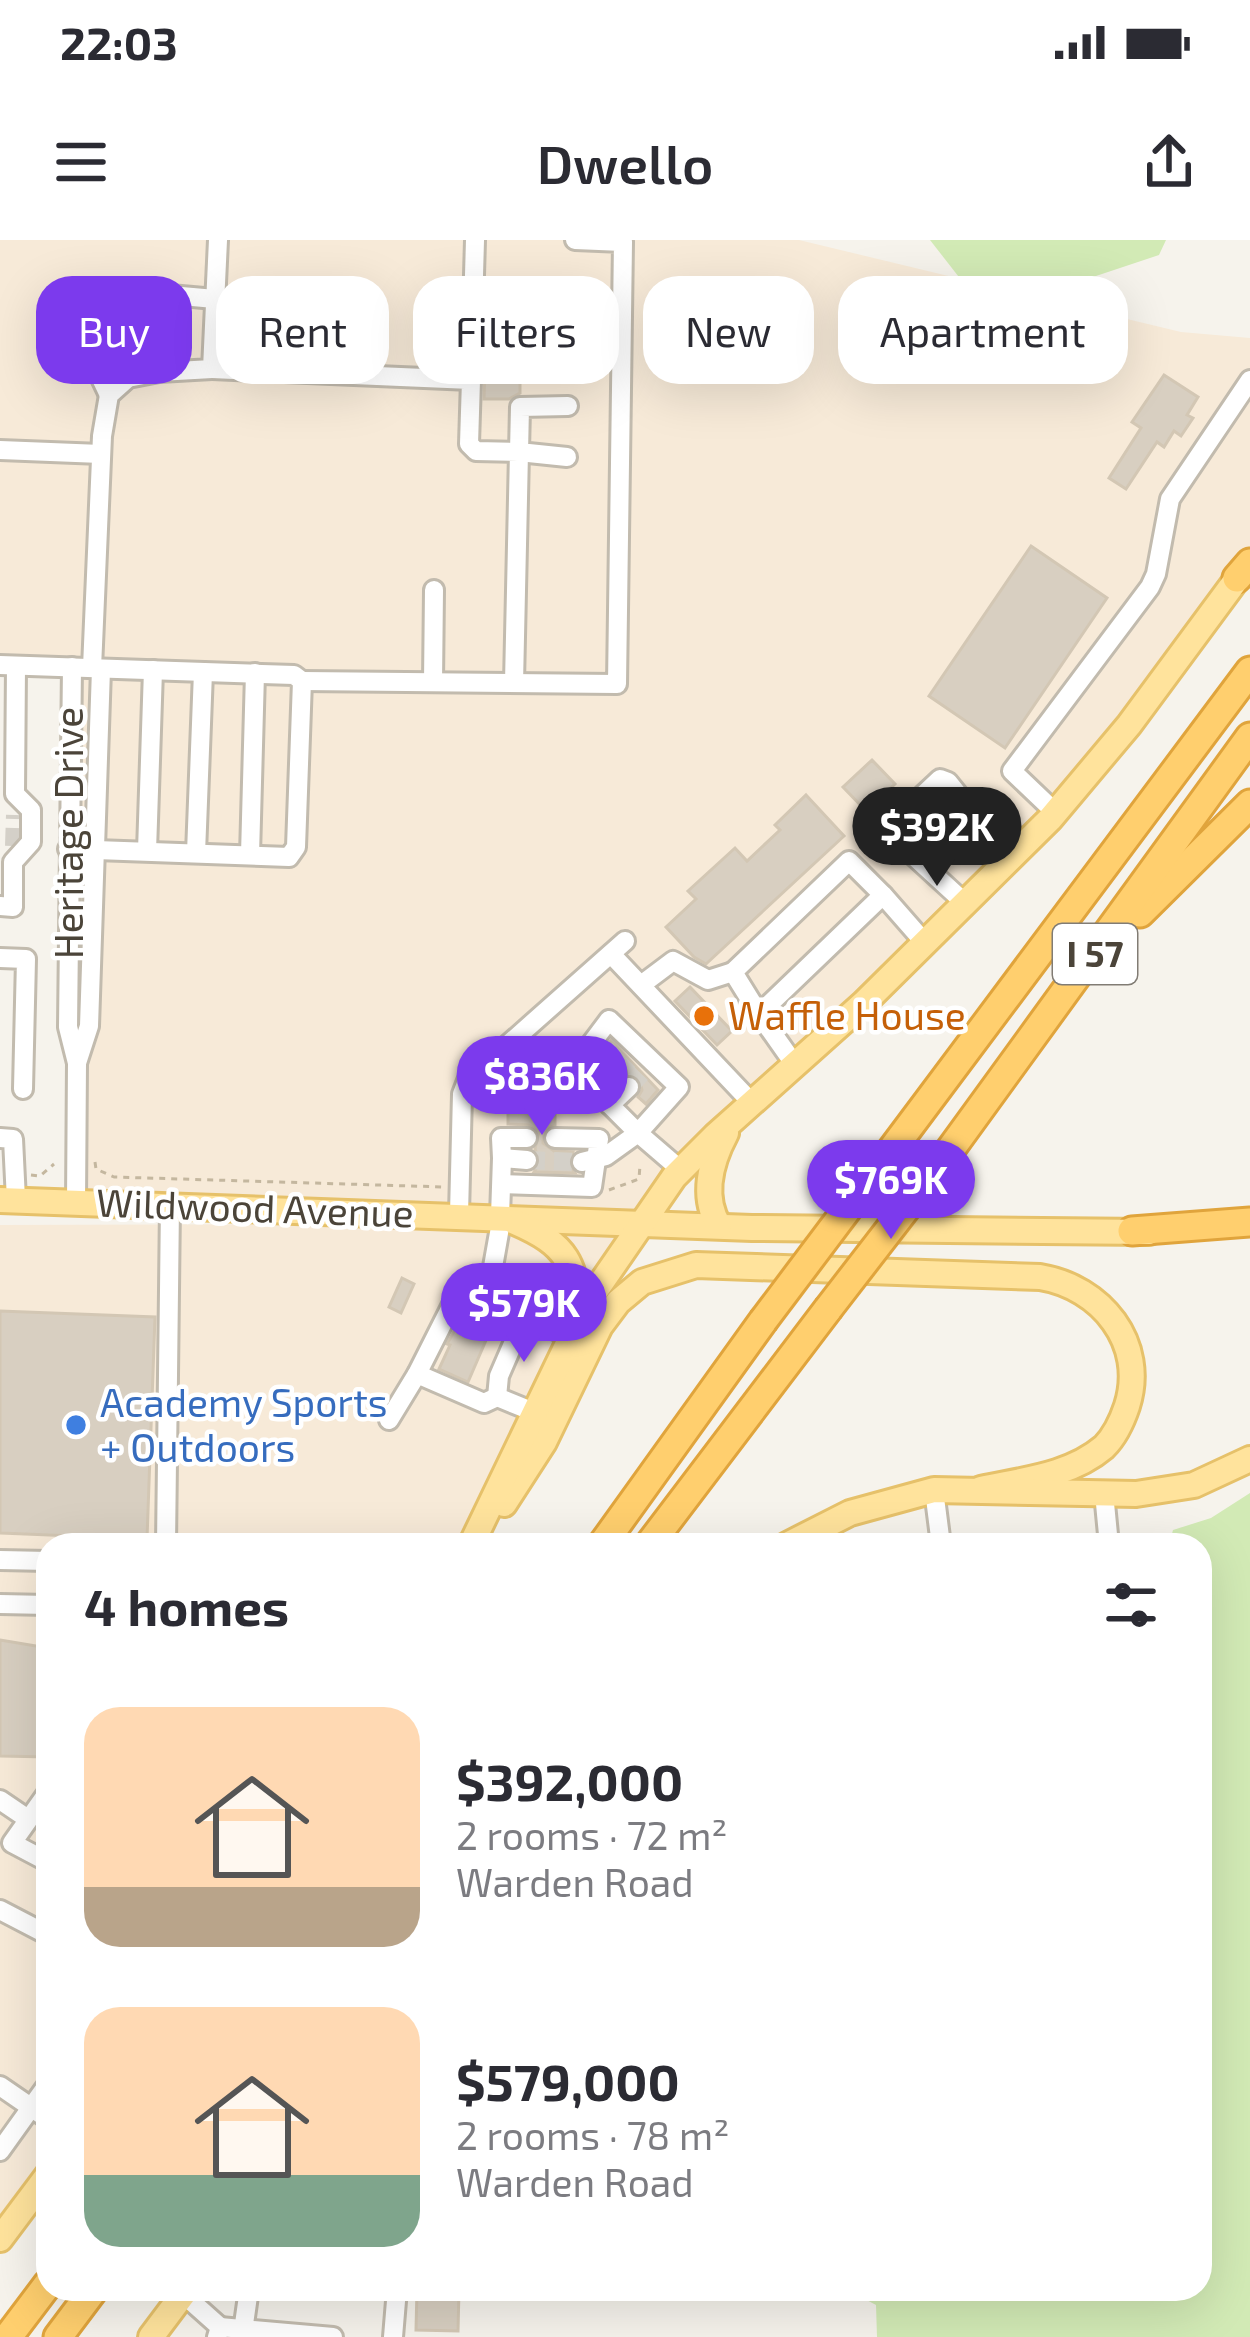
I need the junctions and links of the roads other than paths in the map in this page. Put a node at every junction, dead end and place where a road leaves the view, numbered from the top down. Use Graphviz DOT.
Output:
graph roads {
  1 [pos="218,240"];
  2 [pos="475,240"];
  3 [pos="575,240"];
  4 [pos="474,276"];
  5 [pos="215,299"];
  6 [pos="212,369"];
  7 [pos="413,378"];
  8 [pos="1250,380"];
  9 [pos="471,384"];
  10 [pos="109,395"];
  11 [pos="568,406"];
  12 [pos="0,450"];
  13 [pos="519,452"];
  14 [pos="101,454"];
  15 [pos="567,457"];
  16 [pos="1246,567"];
  17 [pos="434,590"];
  18 [pos="8,665"];
  19 [pos="72,667"];
  20 [pos="97,669"];
  21 [pos="153,670"];
  22 [pos="1250,671"];
  23 [pos="203,672"];
  24 [pos="255,674"];
  25 [pos="302,681"];
  26 [pos="433,682"];
  27 [pos="514,683"];
  28 [pos="8,694"];
  29 [pos="1250,737"];
  30 [pos="1250,804"];
  31 [pos="971,811"];
  32 [pos="1055,813"];
  33 [pos="68,849"];
  34 [pos="94,850"];
  35 [pos="148,851"];
  36 [pos="196,853"];
  37 [pos="250,855"];
  38 [pos="1014,855"];
  39 [pos="920,862"];
  40 [pos="884,895"];
  41 [pos="965,903"];
  42 [pos="0,906"];
  43 [pos="925,943"];
  44 [pos="0,958"];
  45 [pos="1089,962"];
  46 [pos="733,972"];
  47 [pos="641,985"];
  48 [pos="759,1013"];
  49 [pos="629,1062"];
  50 [pos="77,1063"];
  51 [pos="795,1065"];
  52 [pos="23,1089"];
  53 [pos="597,1092"];
  54 [pos="743,1111"];
  55 [pos="638,1133"];
  56 [pos="0,1138"];
  57 [pos="527,1138"];
  58 [pos="555,1138"];
  59 [pos="502,1159"];
  60 [pos="526,1160"];
  61 [pos="591,1160"];
  62 [pos="681,1170"];
  63 [pos="502,1184"];
  64 [pos="588,1190"];
  65 [pos="8,1200"];
  66 [pos="76,1202"];
  67 [pos="170,1205"];
  68 [pos="459,1214"];
  69 [pos="501,1216"];
  70 [pos="587,1220"];
  71 [pos="1250,1222"];
  72 [pos="641,1223"];
  73 [pos="719,1226"];
  74 [pos="1132,1231"];
  75 [pos="1250,1236"];
  76 [pos="490,1277"];
  77 [pos="525,1316"];
  78 [pos="574,1328"];
  79 [pos="417,1374"];
  80 [pos="497,1397"];
  81 [pos="534,1412"];
  82 [pos="389,1420"];
  83 [pos="1250,1459"];
  84 [pos="980,1489"];
  85 [pos="934,1490"];
  86 [pos="1104,1493"];
  87 [pos="166,1533"];
  88 [pos="480,1533"];
  89 [pos="483,1533"];
  90 [pos="611,1533"];
  91 [pos="658,1533"];
  92 [pos="811,1533"];
  93 [pos="939,1533"];
  94 [pos="1108,1533"];
  95 [pos="0,1560"];
  96 [pos="36,1561"];
  97 [pos="0,1604"];
  98 [pos="36,1605"];
  99 [pos="0,1800"];
  100 [pos="36,1808"];
  101 [pos="28,1819"];
  102 [pos="36,1856"];
  103 [pos="0,1910"];
  104 [pos="36,1929"];
  105 [pos="0,2086"];
  106 [pos="36,2110"];
  107 [pos="36,2117"];
  108 [pos="0,2151"];
  109 [pos="36,2191"];
  110 [pos="0,2239"];
  111 [pos="36,2300"];
  112 [pos="85,2301"];
  113 [pos="178,2301"];
  114 [pos="193,2301"];
  115 [pos="247,2301"];
  116 [pos="396,2301"];
  117 [pos="243,2331"];
  118 [pos="219,2332"];
  119 [pos="8,2337"];
  120 [pos="58,2337"];
  121 [pos="151,2337"];
  122 [pos="333,2337"];
  123 [pos="393,2337"];
  1 -- 5 [label="street"];
  2 -- 4 [label="street"];
  3 -- 27 [label="street"];
  5 -- 6 [label="street"];
  5 -- 10 [label="street"];
  6 -- 7 [label="street"];
  6 -- 10 [label="street"];
  8 -- 32 [label="street"];
  9 -- 13 [label="street"];
  10 -- 14 [label="street"];
  11 -- 13 [label="street"];
  12 -- 14 [label="street"];
  13 -- 15 [label="street"];
  13 -- 27 [label="street"];
  14 -- 20 [label="street"];
  16 -- 32 [label="main road"];
  17 -- 26 [label="street"];
  18 -- 19 [label="street"];
  18 -- 28 [label="street"];
  19 -- 20 [label="street, Heritage Drive"];
  19 -- 33 [label="street, Heritage Drive"];
  20 -- 21 [label="street"];
  20 -- 34 [label="street, Heritage Drive"];
  21 -- 23 [label="street"];
  21 -- 35 [label="street"];
  22 -- 90 [label="highway, I 57, bridge"];
  23 -- 24 [label="street"];
  23 -- 36 [label="street"];
  24 -- 25 [label="street"];
  24 -- 37 [label="street"];
  25 -- 26 [label="street"];
  25 -- 37 [label="street"];
  26 -- 27 [label="street"];
  28 -- 42 [label="street"];
  29 -- 45 [label="highway, I 57"];
  30 -- 45 [label="highway"];
  31 -- 38 [label="street"];
  31 -- 39 [label="street"];
  31 -- 39 [label="street"];
  32 -- 38 [label="main road"];
  33 -- 34 [label="street"];
  33 -- 50 [label="street, Heritage Drive"];
  34 -- 35 [label="street"];
  34 -- 50 [label="street, Heritage Drive"];
  35 -- 36 [label="street"];
  36 -- 37 [label="street"];
  38 -- 41 [label="main road"];
  39 -- 41 [label="street"];
  40 -- 43 [label="street"];
  40 -- 46 [label="street"];
  40 -- 48 [label="street"];
  41 -- 43 [label="main road"];
  43 -- 51 [label="main road"];
  44 -- 52 [label="street"];
  45 -- 91 [label="highway, I 57, bridge"];
  46 -- 47 [label="street"];
  46 -- 48 [label="street"];
  47 -- 54 [label="street"];
  47 -- 68 [label="street"];
  48 -- 51 [label="street"];
  49 -- 53 [label="street"];
  49 -- 53 [label="street"];
  49 -- 53 [label="street"];
  49 -- 55 [label="street"];
  50 -- 66 [label="street, Heritage Drive"];
  51 -- 54 [label="main road"];
  53 -- 55 [label="street"];
  54 -- 62 [label="main road"];
  54 -- 73 [label="main road"];
  55 -- 61 [label="street"];
  55 -- 62 [label="street"];
  56 -- 65 [label="street"];
  57 -- 59 [label="street"];
  58 -- 61 [label="street"];
  59 -- 60 [label="street"];
  59 -- 63 [label="street"];
  61 -- 64 [label="street"];
  62 -- 72 [label="main road"];
  63 -- 64 [label="street"];
  63 -- 69 [label="street"];
  64 -- 70 [label="street"];
  65 -- 66 [label="main road, Wildwood Avenue"];
  66 -- 67 [label="main road, Wildwood Avenue"];
  67 -- 68 [label="main road, Wildwood Avenue"];
  67 -- 87 [label="street"];
  68 -- 69 [label="main road, Wildwood Avenue"];
  69 -- 70 [label="main road, Wildwood Avenue"];
  69 -- 76 [label="street"];
  69 -- 78 [label="main road"];
  70 -- 72 [label="main road, Wildwood Avenue"];
  71 -- 74 [label="highway"];
  72 -- 73 [label="main road, Wildwood Avenue"];
  72 -- 78 [label="main road"];
  73 -- 74 [label="main road, Wildwood Avenue"];
  74 -- 75 [label="main road, Wildwood Avenue"];
  76 -- 77 [label="street"];
  76 -- 79 [label="street"];
  77 -- 78 [label="street"];
  77 -- 80 [label="street"];
  78 -- 81 [label="main road"];
  79 -- 80 [label="street"];
  79 -- 82 [label="street"];
  80 -- 81 [label="street"];
  81 -- 88 [label="main road"];
  83 -- 86 [label="main road"];
  84 -- 85 [label="main road"];
  84 -- 86 [label="main road"];
  84 -- 89 [label="main road"];
  85 -- 92 [label="main road"];
  85 -- 93 [label="street"];
  86 -- 94 [label="street"];
  95 -- 96 [label="street"];
  97 -- 98 [label="street"];
  99 -- 101 [label="street"];
  100 -- 101 [label="street"];
  101 -- 102 [label="street"];
  103 -- 104 [label="street"];
  105 -- 106 [label="street"];
  107 -- 108 [label="street"];
  109 -- 110 [label="main road"];
  111 -- 119 [label="highway"];
  112 -- 120 [label="highway"];
  113 -- 121 [label="main road"];
  114 -- 118 [label="street"];
  115 -- 117 [label="street"];
  116 -- 123 [label="street"];
  117 -- 118 [label="street"];
  117 -- 122 [label="street"];
}
